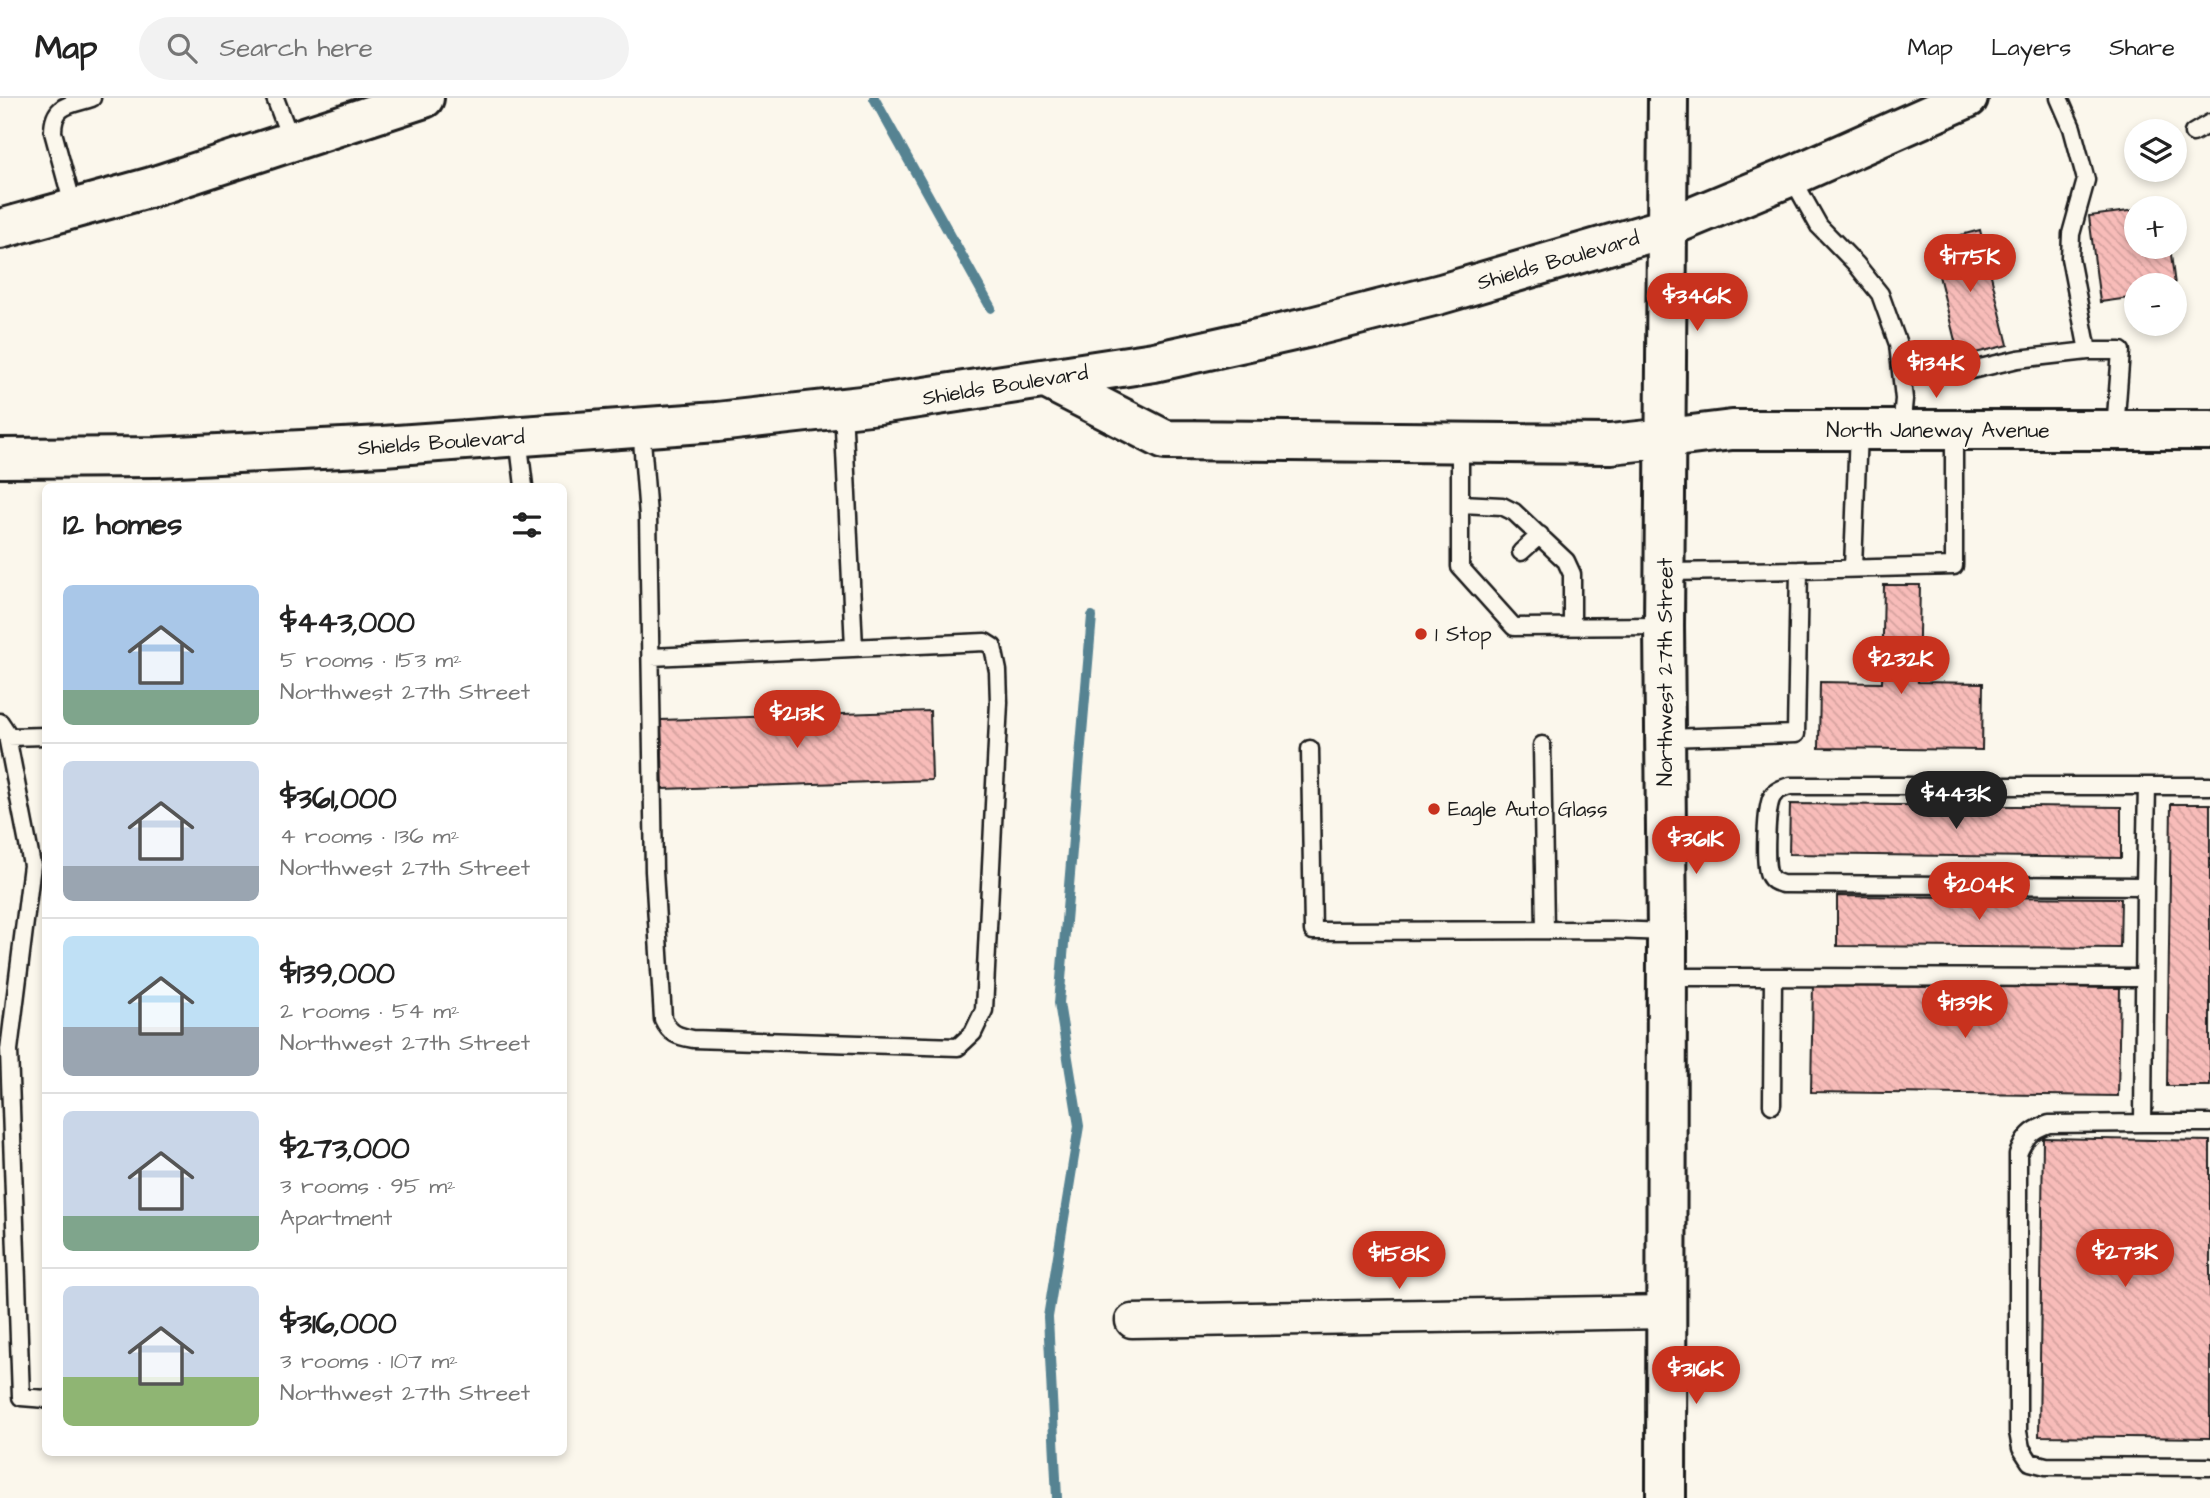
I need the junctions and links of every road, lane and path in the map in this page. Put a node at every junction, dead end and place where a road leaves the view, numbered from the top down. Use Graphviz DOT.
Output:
graph roads {
  1 [pos="92,98"];
  2 [pos="275,98"];
  3 [pos="424,98"];
  4 [pos="1668,98"];
  5 [pos="1968,98"];
  6 [pos="2059,98"];
  7 [pos="2210,123"];
  8 [pos="2193,133"];
  9 [pos="292,143"];
  10 [pos="1791,176"];
  11 [pos="74,209"];
  12 [pos="1666,228"];
  13 [pos="0,229"];
  14 [pos="2088,351"];
  15 [pos="1902,374"];
  16 [pos="1046,379"];
  17 [pos="843,408"];
  18 [pos="642,427"];
  19 [pos="1858,430"];
  20 [pos="1901,430"];
  21 [pos="1954,430"];
  22 [pos="2115,430"];
  23 [pos="2210,430"];
  24 [pos="518,437"];
  25 [pos="1667,438"];
  26 [pos="1460,443"];
  27 [pos="0,458"];
  28 [pos="524,483"];
  29 [pos="1461,504"];
  30 [pos="1540,535"];
  31 [pos="1521,552"];
  32 [pos="1853,568"];
  33 [pos="1799,570"];
  34 [pos="1665,572"];
  35 [pos="1572,626"];
  36 [pos="1664,626"];
  37 [pos="854,648"];
  38 [pos="650,657"];
  39 [pos="3,730"];
  40 [pos="42,735"];
  41 [pos="1665,738"];
  42 [pos="1542,745"];
  43 [pos="1310,749"];
  44 [pos="2147,786"];
  45 [pos="2210,786"];
  46 [pos="2146,886"];
  47 [pos="1545,930"];
  48 [pos="1667,932"];
  49 [pos="1667,977"];
  50 [pos="1773,977"];
  51 [pos="2144,978"];
  52 [pos="1772,1105"];
  53 [pos="2143,1123"];
  54 [pos="2210,1123"];
  55 [pos="1667,1312"];
  56 [pos="1132,1321"];
  57 [pos="42,1398"];
  58 [pos="2210,1467"];
  59 [pos="1666,1498"];
  1 -- 11 [label="lane"];
  2 -- 9 [label="lane"];
  3 -- 9 [label="main road"];
  4 -- 12 [label="main road, Northwest 27th Street"];
  5 -- 10 [label="main road, Shields Boulevard"];
  6 -- 14 [label="lane"];
  7 -- 8 [label="lane"];
  9 -- 11 [label="main road"];
  10 -- 12 [label="main road, Shields Boulevard"];
  10 -- 15 [label="lane"];
  11 -- 13 [label="main road"];
  12 -- 16 [label="main road, Shields Boulevard"];
  12 -- 25 [label="main road, Northwest 27th Street"];
  14 -- 15 [label="lane"];
  14 -- 22 [label="lane"];
  15 -- 20 [label="lane"];
  16 -- 17 [label="main road, Shields Boulevard"];
  16 -- 26 [label="main road, North Janeway Avenue"];
  17 -- 18 [label="main road, Shields Boulevard"];
  17 -- 37 [label="lane"];
  18 -- 24 [label="main road, Shields Boulevard"];
  18 -- 38 [label="lane"];
  19 -- 20 [label="main road, North Janeway Avenue"];
  19 -- 25 [label="main road, North Janeway Avenue"];
  19 -- 32 [label="lane"];
  20 -- 21 [label="main road, North Janeway Avenue"];
  21 -- 22 [label="main road, North Janeway Avenue"];
  21 -- 32 [label="lane"];
  22 -- 23 [label="main road, North Janeway Avenue"];
  24 -- 27 [label="main road, Shields Boulevard"];
  24 -- 28 [label="lane"];
  25 -- 26 [label="main road, North Janeway Avenue"];
  25 -- 34 [label="main road, Northwest 27th Street"];
  26 -- 29 [label="lane"];
  29 -- 30 [label="lane"];
  29 -- 35 [label="lane"];
  30 -- 31 [label="lane"];
  30 -- 35 [label="lane"];
  32 -- 33 [label="lane"];
  33 -- 34 [label="lane"];
  33 -- 41 [label="lane"];
  34 -- 36 [label="main road, Northwest 27th Street"];
  35 -- 36 [label="lane"];
  36 -- 41 [label="main road, Northwest 27th Street"];
  37 -- 38 [label="lane"];
  37 -- 38 [label="lane"];
  39 -- 40 [label="lane"];
  39 -- 57 [label="lane"];
  41 -- 48 [label="main road, Northwest 27th Street"];
  42 -- 47 [label="lane"];
  43 -- 47 [label="lane"];
  44 -- 45 [label="lane"];
  44 -- 46 [label="lane"];
  44 -- 46 [label="lane"];
  46 -- 51 [label="lane"];
  47 -- 48 [label="lane"];
  48 -- 49 [label="main road, Northwest 27th Street"];
  49 -- 50 [label="lane"];
  49 -- 55 [label="main road, Northwest 27th Street"];
  50 -- 51 [label="lane"];
  50 -- 52 [label="lane"];
  51 -- 53 [label="lane"];
  53 -- 54 [label="lane"];
  53 -- 58 [label="lane"];
  55 -- 56 [label="street"];
  55 -- 59 [label="main road, Northwest 27th Street"];
}
